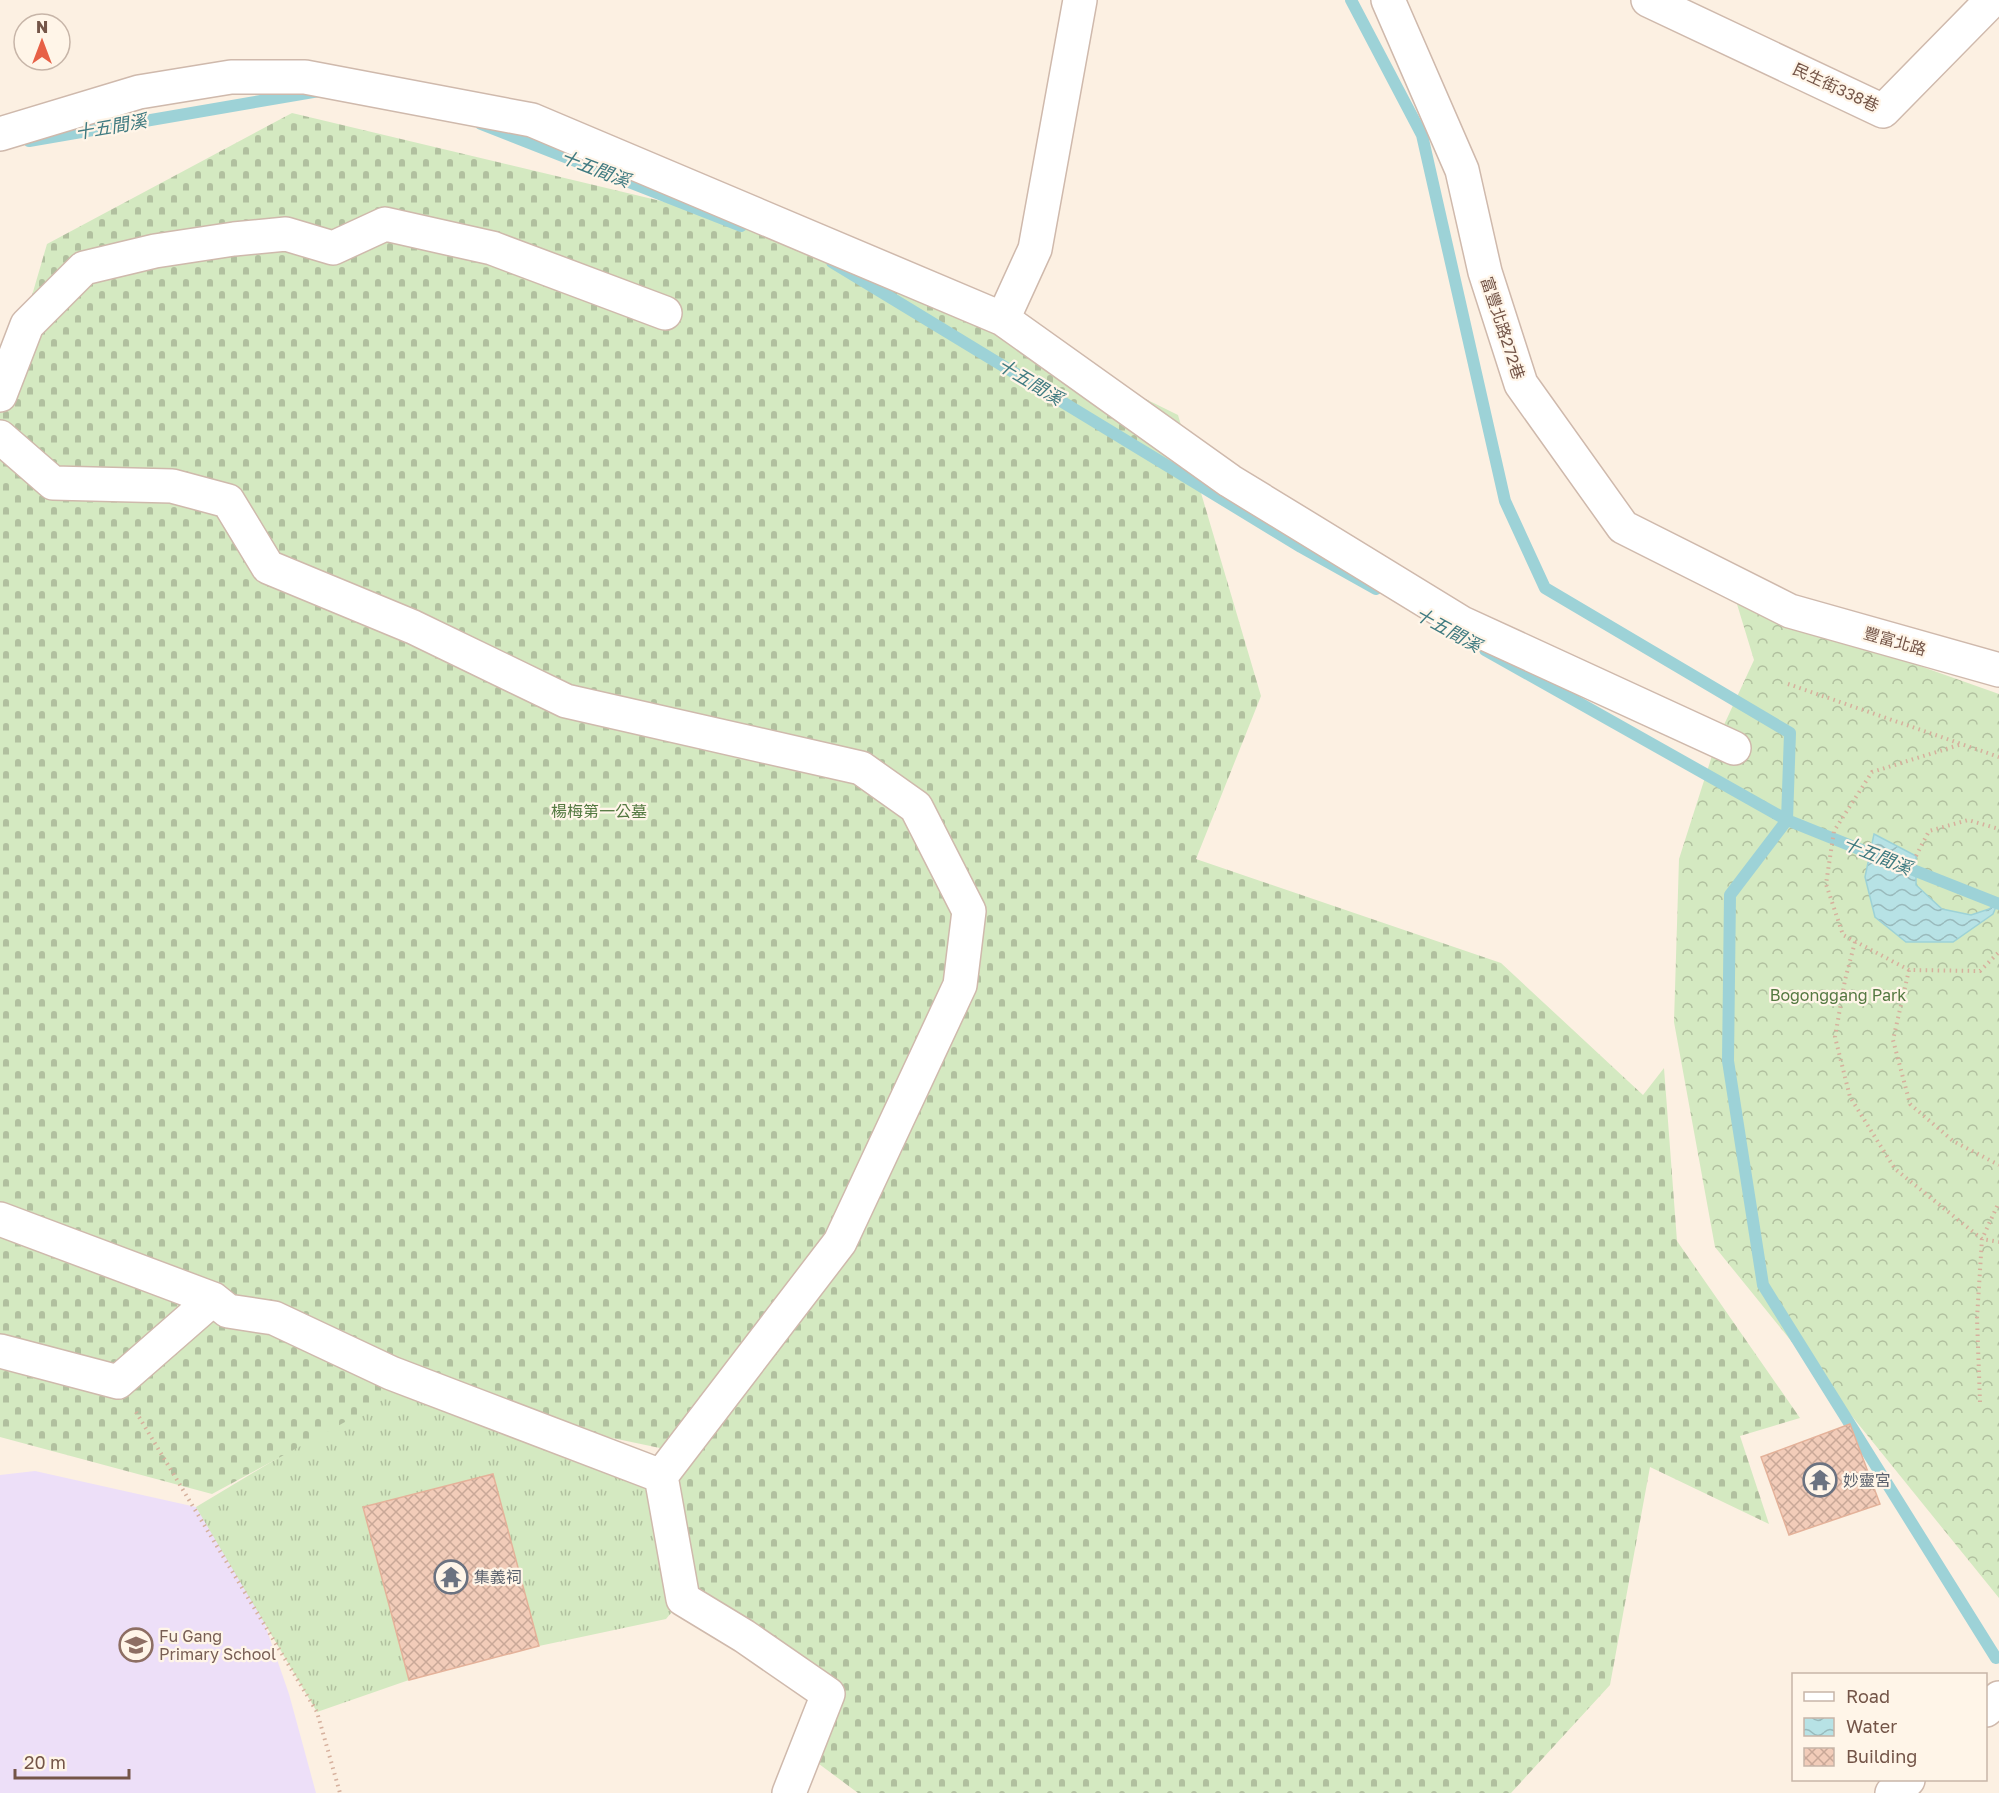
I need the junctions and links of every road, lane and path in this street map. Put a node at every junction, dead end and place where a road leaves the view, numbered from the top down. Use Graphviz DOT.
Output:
graph roads {
  1 [pos="1080,0"];
  2 [pos="1388,0"];
  3 [pos="1648,0"];
  4 [pos="1992,0"];
  5 [pos="0,134"];
  6 [pos="665,313"];
  7 [pos="1003,319"];
  8 [pos="0,395"];
  9 [pos="0,437"];
  10 [pos="1790,611"];
  11 [pos="1999,670"];
  12 [pos="1788,684"];
  13 [pos="1959,745"];
  14 [pos="1734,748"];
  15 [pos="1999,757"];
  16 [pos="1999,829"];
  17 [pos="1916,856"];
  18 [pos="1855,942"];
  19 [pos="1999,953"];
  20 [pos="1909,970"];
  21 [pos="1999,1165"];
  22 [pos="1999,1202"];
  23 [pos="0,1218"];
  24 [pos="1982,1239"];
  25 [pos="1999,1242"];
  26 [pos="213,1299"];
  27 [pos="0,1351"];
  28 [pos="118,1382"];
  29 [pos="1980,1402"];
  30 [pos="661,1476"];
  31 [pos="1999,1698"];
  32 [pos="1987,1709"];
  33 [pos="1906,1781"];
  34 [pos="340,1793"];
  35 [pos="789,1793"];
  36 [pos="1892,1793"];
  1 -- 7 [label="street"];
  2 -- 10 [label="street, 富豐北路272巷"];
  3 -- 4 [label="street, 民生街338巷"];
  5 -- 7 [label="street"];
  6 -- 8 [label="street"];
  7 -- 14 [label="street"];
  9 -- 30 [label="street"];
  10 -- 11 [label="street, 豐富北路"];
  12 -- 13 [label="path"];
  13 -- 15 [label="path"];
  13 -- 18 [label="path"];
  16 -- 17 [label="path"];
  18 -- 20 [label="path"];
  18 -- 24 [label="path"];
  19 -- 20 [label="path"];
  20 -- 21 [label="path"];
  22 -- 24 [label="path"];
  23 -- 26 [label="street"];
  24 -- 25 [label="path"];
  24 -- 29 [label="path"];
  26 -- 28 [label="street"];
  26 -- 30 [label="street"];
  27 -- 28 [label="street"];
  28 -- 34 [label="path"];
  30 -- 35 [label="street"];
  31 -- 32 [label="street"];
  33 -- 36 [label="street"];
}
